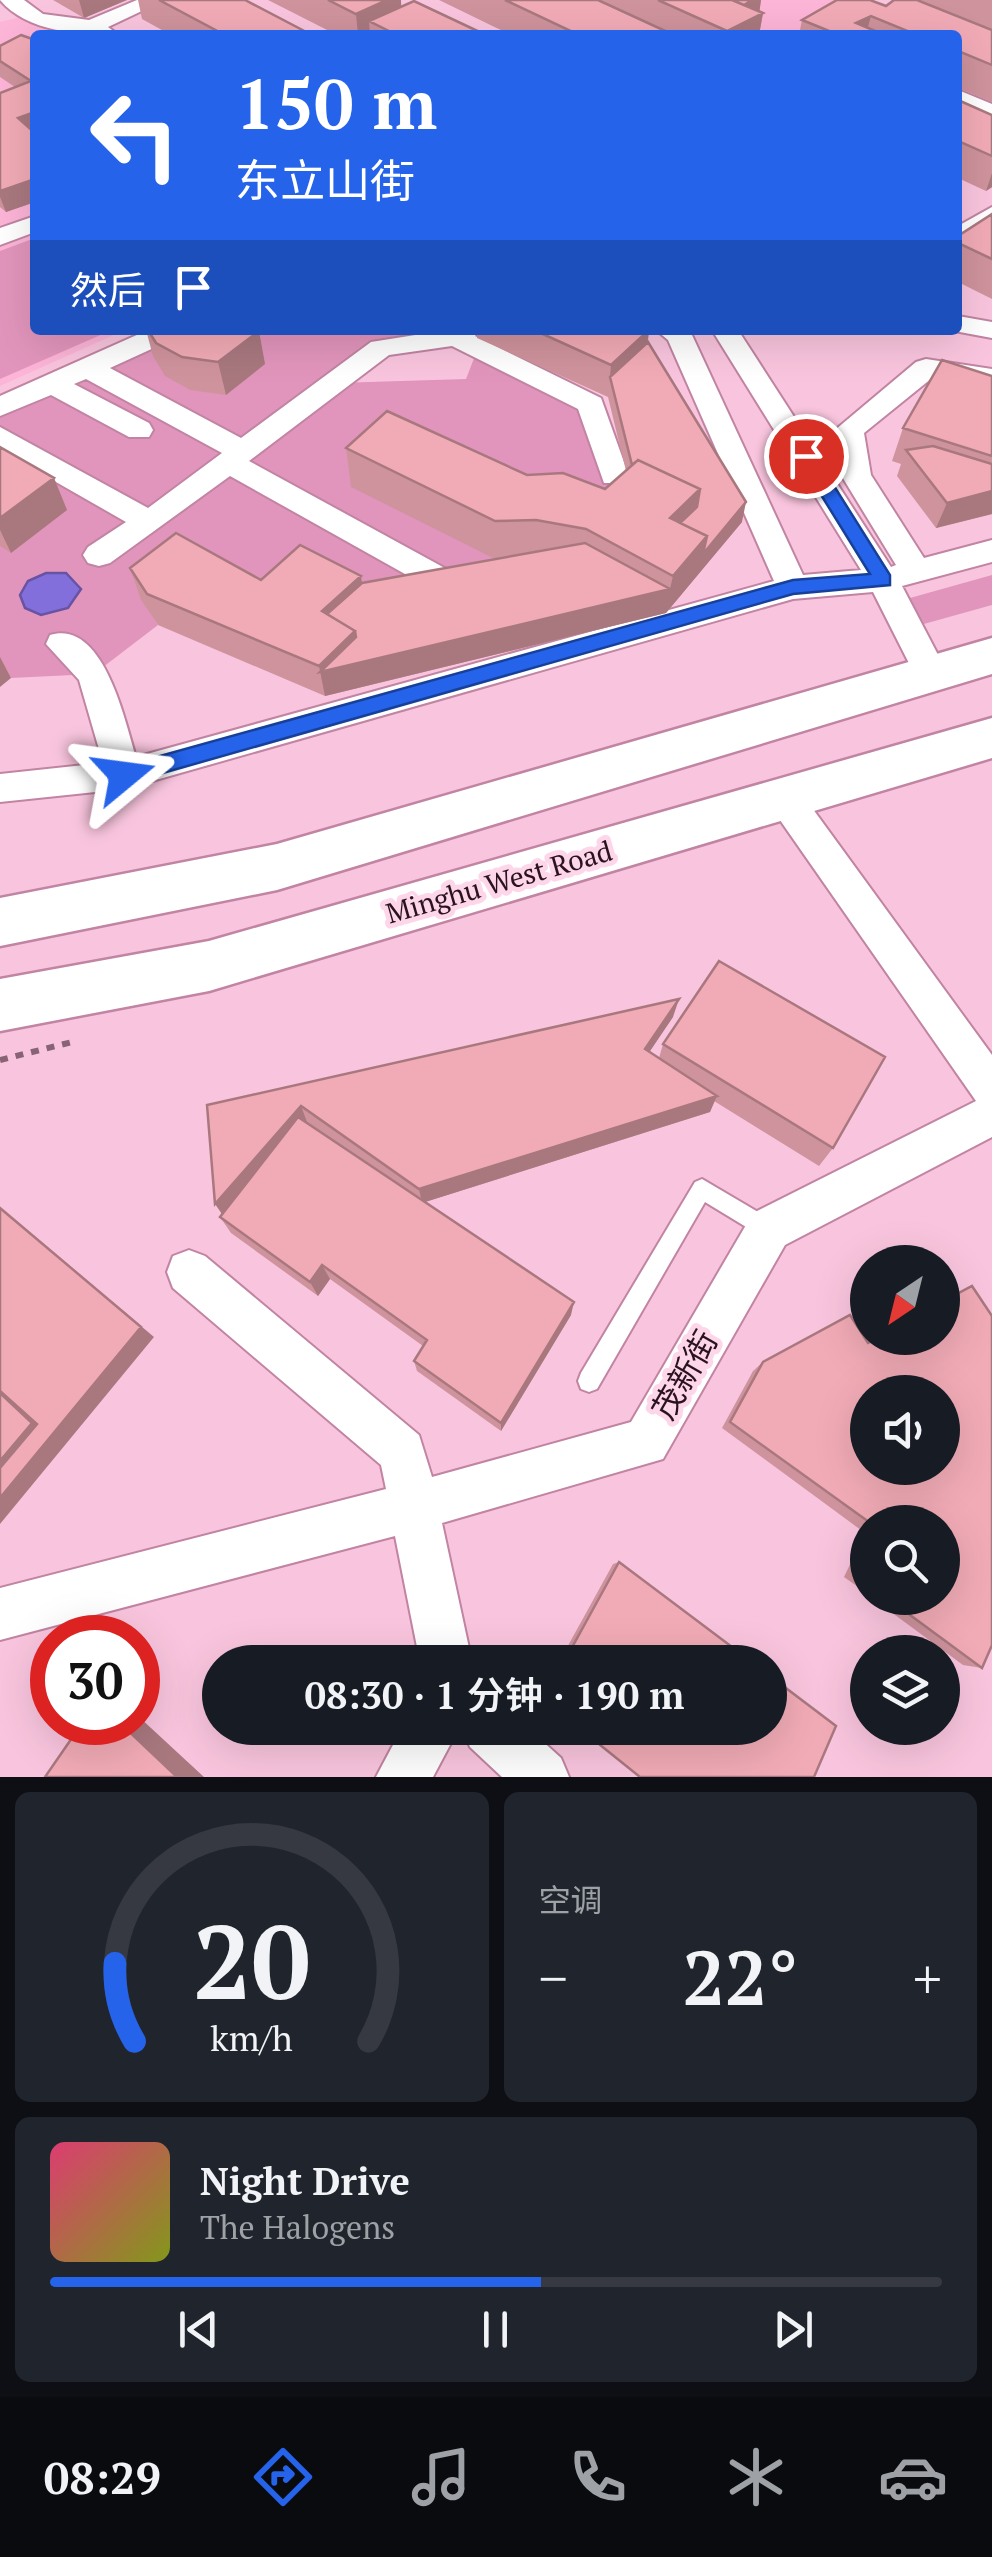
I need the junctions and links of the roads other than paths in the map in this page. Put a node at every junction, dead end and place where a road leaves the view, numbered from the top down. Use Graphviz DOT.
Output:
graph roads {
  1 [pos="10,0"];
  2 [pos="155,0"];
  3 [pos="94,30"];
  4 [pos="101,30"];
  5 [pos="962,99"];
  6 [pos="992,112"];
  7 [pos="962,206"];
  8 [pos="989,216"];
  9 [pos="30,225"];
  10 [pos="962,234"];
  11 [pos="0,237"];
  12 [pos="962,325"];
  13 [pos="992,330"];
  14 [pos="160,335"];
  15 [pos="450,335"];
  16 [pos="465,335"];
  17 [pos="679,335"];
  18 [pos="731,335"];
  19 [pos="88,368"];
  20 [pos="992,378"];
  21 [pos="52,384"];
  22 [pos="0,407"];
  23 [pos="138,430"];
  24 [pos="0,436"];
  25 [pos="236,457"];
  26 [pos="614,476"];
  27 [pos="149,522"];
  28 [pos="992,551"];
  29 [pos="99,555"];
  30 [pos="916,571"];
  31 [pos="441,580"];
  32 [pos="883,580"];
  33 [pos="793,587"];
  34 [pos="62,644"];
  35 [pos="992,656"];
  36 [pos="931,674"];
  37 [pos="992,738"];
  38 [pos="124,775"];
  39 [pos="0,788"];
  40 [pos="786,800"];
  41 [pos="0,922"];
  42 [pos="0,1005"];
  43 [pos="992,1088"];
  44 [pos="992,1115"];
  45 [pos="769,1230"];
  46 [pos="189,1272"];
  47 [pos="589,1381"];
  48 [pos="414,1506"];
  49 [pos="0,1614"];
  50 [pos="443,1645"];
  51 [pos="422,1745"];
  52 [pos="507,1745"];
  53 [pos="403,1777"];
  54 [pos="542,1777"];
  1 -- 3 [label="street"];
  2 -- 4 [label="street"];
  5 -- 6 [label="street"];
  7 -- 8 [label="street"];
  8 -- 10 [label="street"];
  9 -- 11 [label="street"];
  12 -- 13 [label="street"];
  14 -- 19 [label="street"];
  15 -- 25 [label="street"];
  16 -- 26 [label="street"];
  17 -- 33 [label="street"];
  18 -- 32 [label="street"];
  19 -- 21 [label="street"];
  19 -- 25 [label="street"];
  20 -- 30 [label="street"];
  21 -- 22 [label="street"];
  21 -- 23 [label="street"];
  24 -- 27 [label="street"];
  25 -- 27 [label="street"];
  25 -- 31 [label="street"];
  27 -- 29 [label="street"];
  28 -- 30 [label="street"];
  30 -- 32 [label="street"];
  32 -- 33 [label="street"];
  32 -- 36 [label="street"];
  33 -- 38 [label="street"];
  34 -- 38 [label="street"];
  35 -- 36 [label="main road"];
  36 -- 41 [label="main road"];
  37 -- 40 [label="main road, Minghu West Road"];
  38 -- 39 [label="street"];
  40 -- 42 [label="main road, Minghu West Road"];
  40 -- 43 [label="street"];
  44 -- 45 [label="street"];
  45 -- 47 [label="lane"];
  45 -- 48 [label="street, 茂新街"];
  46 -- 48 [label="street"];
  48 -- 49 [label="street, 茂新街"];
  48 -- 50 [label="street"];
  51 -- 53 [label="street"];
  52 -- 54 [label="street"];
}
